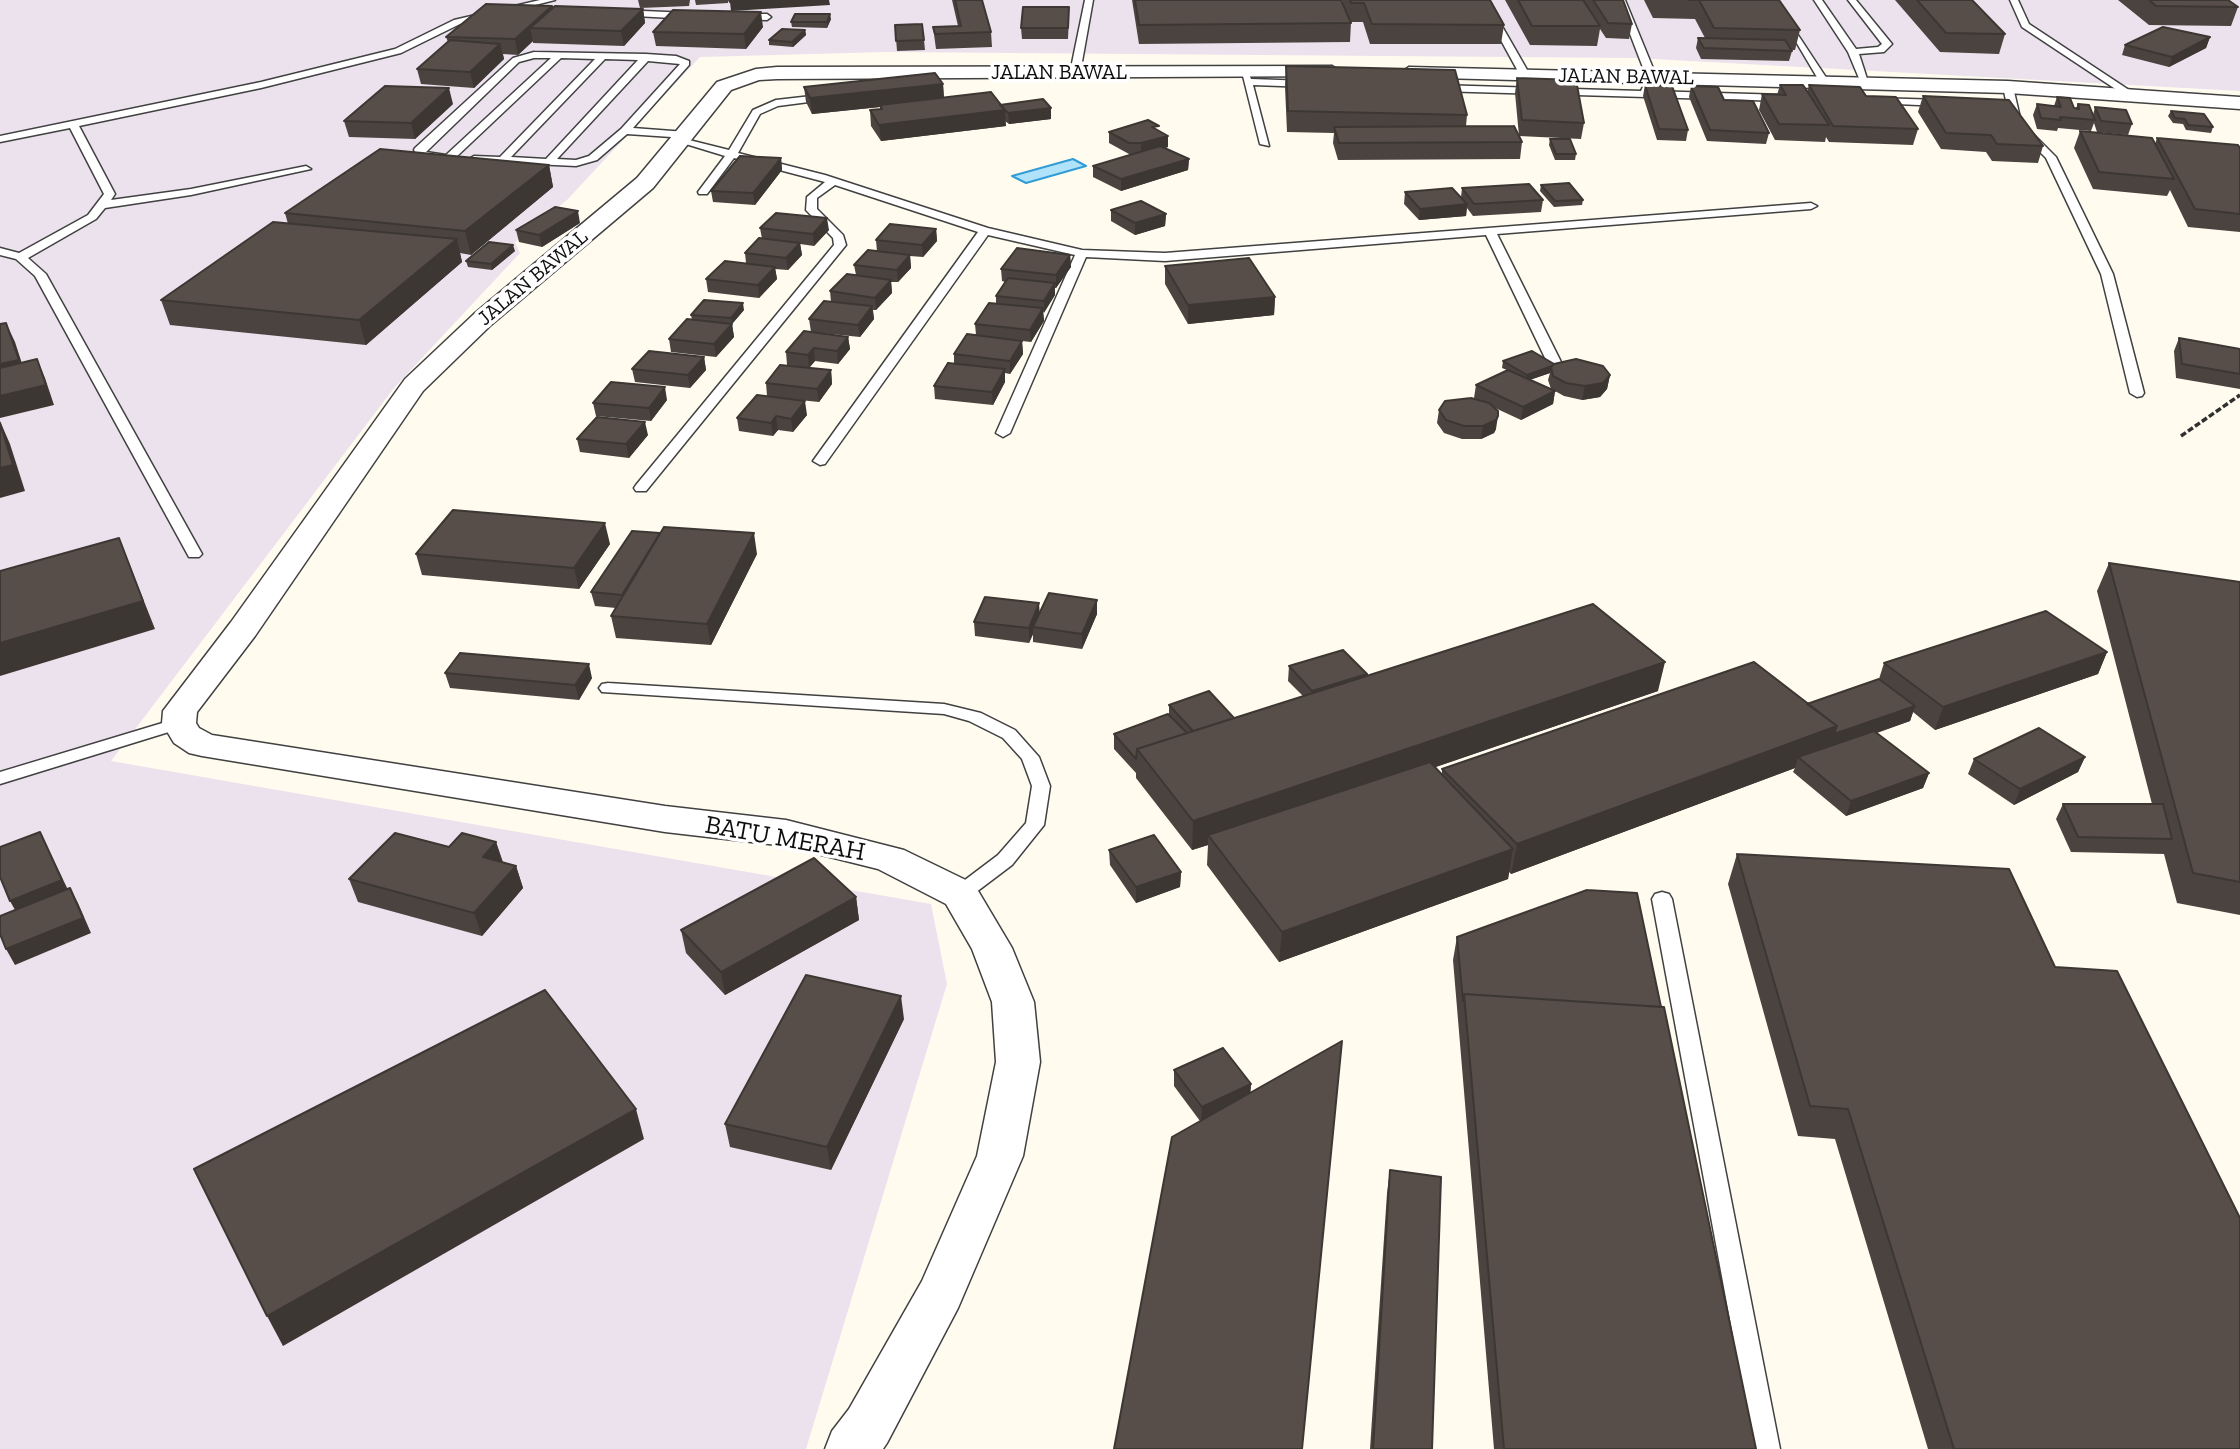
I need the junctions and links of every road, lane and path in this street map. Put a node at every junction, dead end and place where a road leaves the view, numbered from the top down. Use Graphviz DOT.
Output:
graph roads {
  1 [pos="1089,0"];
  2 [pos="1483,0"];
  3 [pos="1621,0"];
  4 [pos="1818,0"];
  5 [pos="1852,0"];
  6 [pos="2014,0"];
  7 [pos="553,4"];
  8 [pos="606,12"];
  9 [pos="704,16"];
  10 [pos="730,17"];
  11 [pos="768,17"];
  12 [pos="1795,37"];
  13 [pos="1853,52"];
  14 [pos="559,55"];
  15 [pos="603,56"];
  16 [pos="646,57"];
  17 [pos="1360,72"];
  18 [pos="1076,73"];
  19 [pos="1387,73"];
  20 [pos="1525,75"];
  21 [pos="1246,76"];
  22 [pos="1824,82"];
  23 [pos="1317,84"];
  24 [pos="1648,86"];
  25 [pos="1426,87"];
  26 [pos="2008,87"];
  27 [pos="1864,92"];
  28 [pos="843,95"];
  29 [pos="2132,96"];
  30 [pos="1793,99"];
  31 [pos="2240,103"];
  32 [pos="1957,104"];
  33 [pos="73,124"];
  34 [pos="625,131"];
  35 [pos="683,138"];
  36 [pos="0,139"];
  37 [pos="1265,144"];
  38 [pos="732,154"];
  39 [pos="450,157"];
  40 [pos="503,160"];
  41 [pos="548,163"];
  42 [pos="306,169"];
  43 [pos="833,181"];
  44 [pos="704,192"];
  45 [pos="101,205"];
  46 [pos="1811,206"];
  47 [pos="985,231"];
  48 [pos="1490,231"];
  49 [pos="0,251"];
  50 [pos="1082,254"];
  51 [pos="20,257"];
  52 [pos="1554,362"];
  53 [pos="2137,393"];
  54 [pos="2240,396"];
  55 [pos="1003,433"];
  56 [pos="2182,436"];
  57 [pos="820,461"];
  58 [pos="641,488"];
  59 [pos="194,554"];
  60 [pos="608,688"];
  61 [pos="179,723"];
  62 [pos="0,778"];
  63 [pos="960,894"];
  64 [pos="1662,899"];
  65 [pos="851,1449"];
  66 [pos="1767,1449"];
  1 -- 18 [label="lane"];
  2 -- 20 [label="lane"];
  3 -- 24 [label="lane"];
  4 -- 13 [label="lane"];
  5 -- 13 [label="lane"];
  6 -- 29 [label="lane"];
  7 -- 33 [label="lane"];
  8 -- 9 [label="lane"];
  10 -- 11 [label="lane"];
  12 -- 22 [label="lane"];
  13 -- 27 [label="lane"];
  14 -- 15 [label="lane"];
  14 -- 39 [label="lane"];
  14 -- 39 [label="lane"];
  15 -- 16 [label="lane"];
  15 -- 40 [label="lane"];
  16 -- 34 [label="lane"];
  16 -- 41 [label="lane"];
  17 -- 21 [label="street, JALAN BAWAL"];
  18 -- 21 [label="street, JALAN BAWAL"];
  18 -- 35 [label="street, JALAN BAWAL"];
  19 -- 20 [label="street, JALAN BAWAL"];
  20 -- 24 [label="street, JALAN BAWAL"];
  21 -- 23 [label="lane"];
  21 -- 37 [label="lane"];
  22 -- 24 [label="street, JALAN BAWAL"];
  22 -- 27 [label="street, JALAN BAWAL"];
  24 -- 25 [label="lane"];
  24 -- 30 [label="lane"];
  26 -- 27 [label="street, JALAN BAWAL"];
  26 -- 29 [label="street, JALAN BAWAL"];
  26 -- 53 [label="lane"];
  27 -- 32 [label="lane"];
  28 -- 38 [label="lane"];
  29 -- 31 [label="street, JALAN BAWAL"];
  33 -- 36 [label="lane"];
  33 -- 45 [label="lane"];
  34 -- 35 [label="lane"];
  34 -- 41 [label="lane"];
  35 -- 38 [label="lane"];
  35 -- 61 [label="street, JALAN BAWAL"];
  38 -- 43 [label="lane"];
  38 -- 44 [label="lane"];
  39 -- 40 [label="lane"];
  40 -- 41 [label="lane"];
  42 -- 45 [label="lane"];
  43 -- 47 [label="lane"];
  43 -- 58 [label="lane"];
  45 -- 51 [label="lane"];
  46 -- 48 [label="lane"];
  47 -- 50 [label="lane"];
  47 -- 57 [label="lane"];
  48 -- 50 [label="lane"];
  48 -- 52 [label="lane"];
  49 -- 51 [label="lane"];
  50 -- 55 [label="lane"];
  51 -- 59 [label="lane"];
  54 -- 56 [label="path"];
  60 -- 63 [label="lane"];
  61 -- 62 [label="lane"];
  61 -- 63 [label="street, BATU MERAH"];
  63 -- 65 [label="street"];
  64 -- 66 [label="lane"];
}
